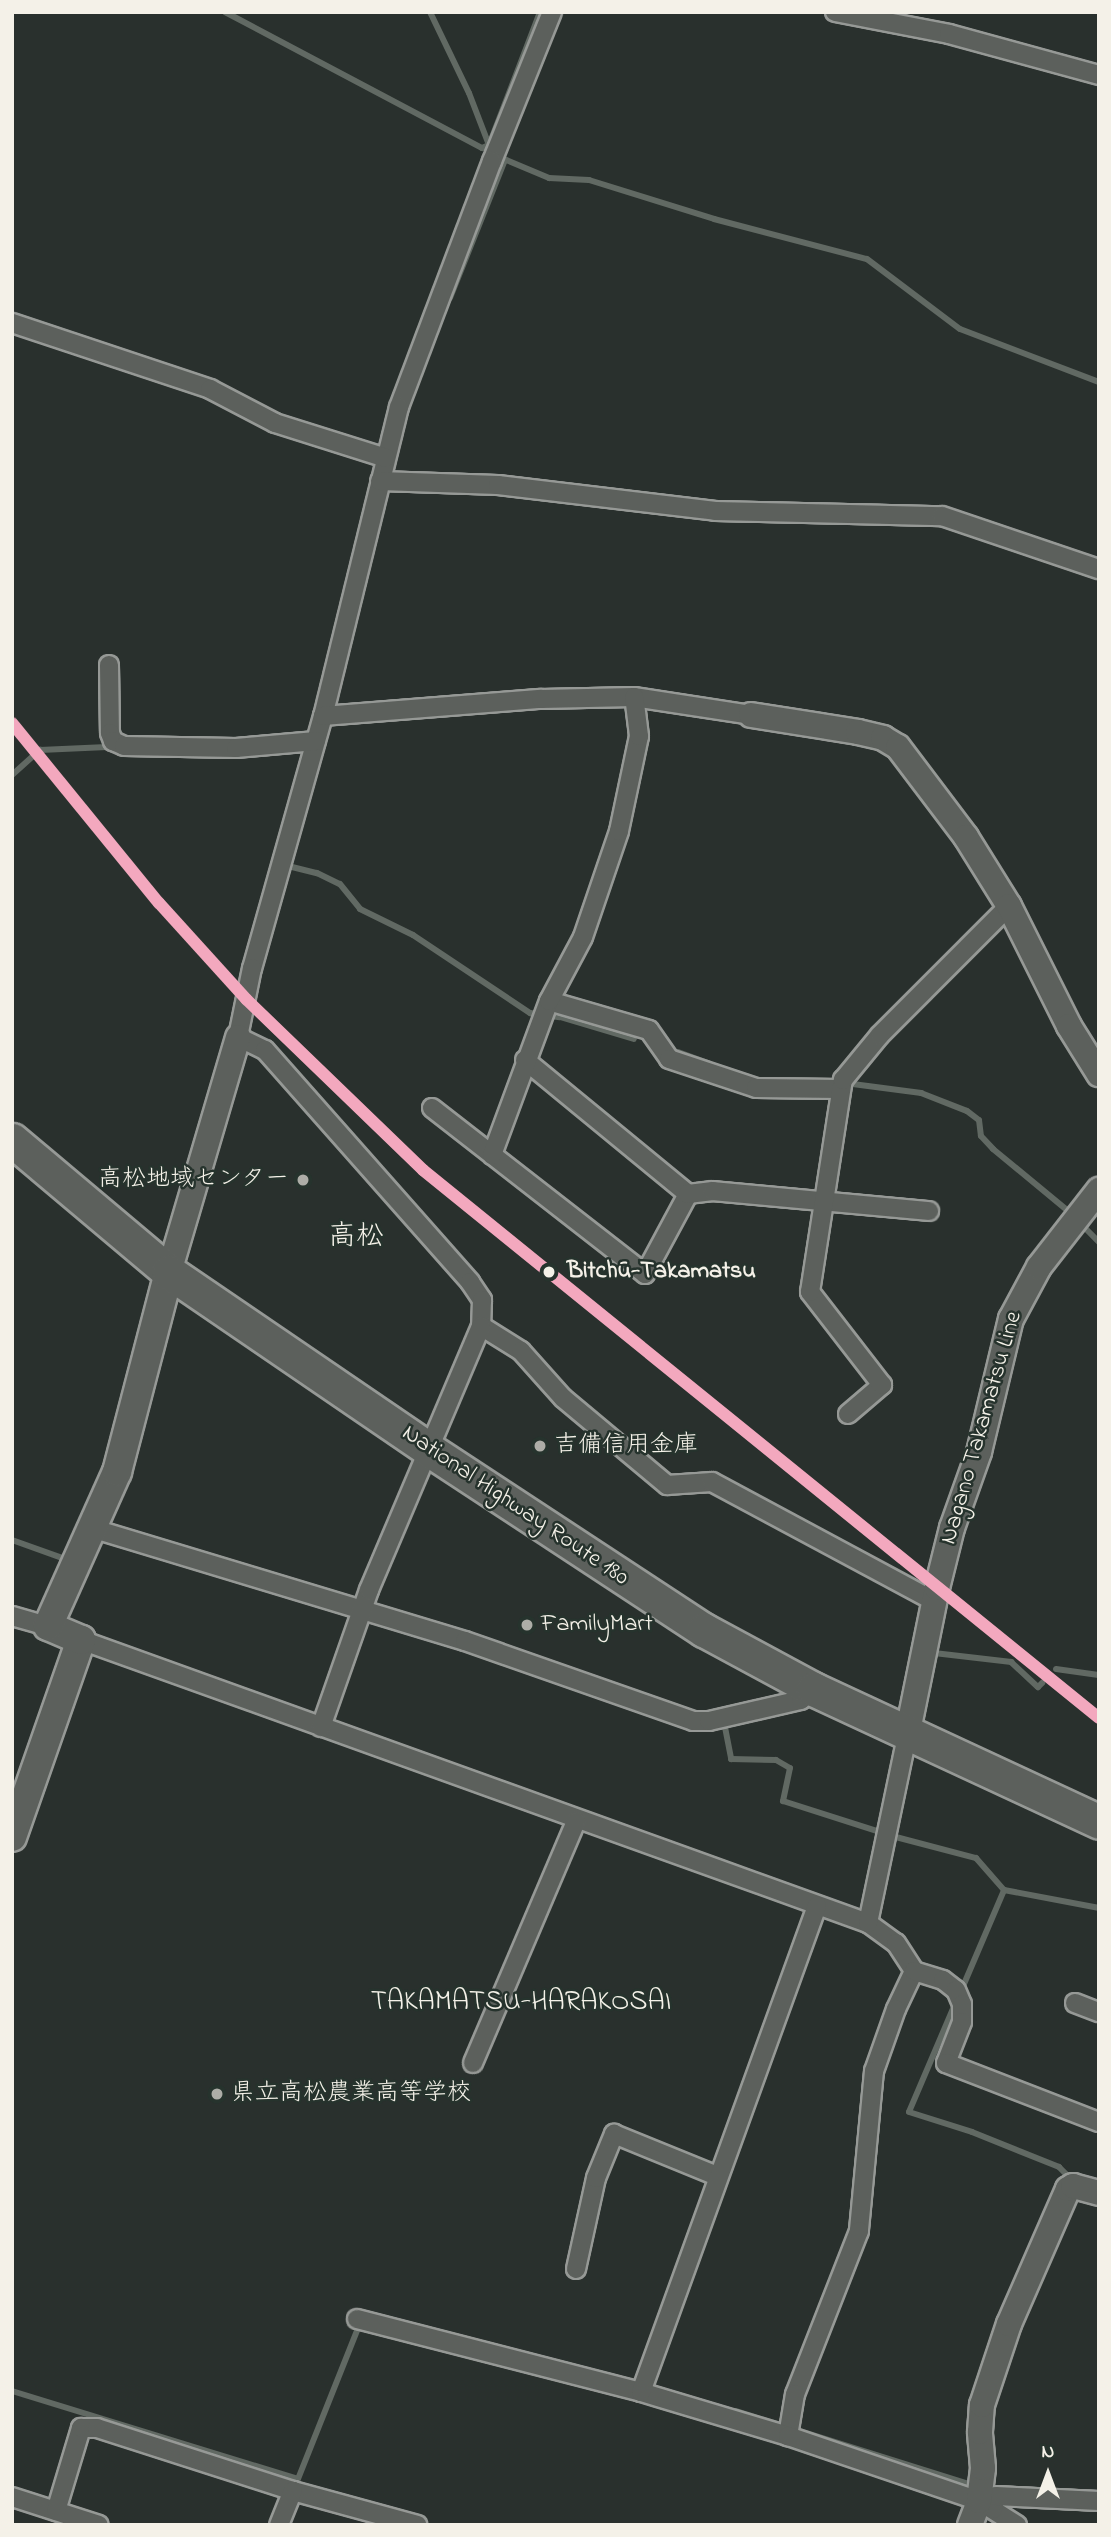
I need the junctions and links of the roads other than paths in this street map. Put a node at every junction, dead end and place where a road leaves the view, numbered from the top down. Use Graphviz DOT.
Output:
graph roads {
  1 [pos="552,12"];
  2 [pos="835,12"];
  3 [pos="1099,75"];
  4 [pos="12,323"];
  5 [pos="386,458"];
  6 [pos="384,481"];
  7 [pos="1099,569"];
  8 [pos="109,665"];
  9 [pos="634,697"];
  10 [pos="751,715"];
  11 [pos="328,716"];
  12 [pos="316,741"];
  13 [pos="1009,906"];
  14 [pos="546,1010"];
  15 [pos="237,1037"];
  16 [pos="526,1060"];
  17 [pos="1099,1074"];
  18 [pos="841,1085"];
  19 [pos="432,1108"];
  20 [pos="12,1140"];
  21 [pos="492,1155"];
  22 [pos="1099,1190"];
  23 [pos="688,1194"];
  24 [pos="823,1201"];
  25 [pos="929,1211"];
  26 [pos="169,1272"];
  27 [pos="481,1326"];
  28 [pos="848,1414"];
  29 [pos="428,1450"];
  30 [pos="91,1528"];
  31 [pos="934,1601"];
  32 [pos="364,1609"];
  33 [pos="12,1616"];
  34 [pos="48,1626"];
  35 [pos="82,1640"];
  36 [pos="813,1689"];
  37 [pos="321,1727"];
  38 [pos="908,1731"];
  39 [pos="576,1821"];
  40 [pos="1099,1822"];
  41 [pos="12,1837"];
  42 [pos="817,1906"];
  43 [pos="868,1923"];
  44 [pos="914,1971"];
  45 [pos="1075,2003"];
  46 [pos="1099,2012"];
  47 [pos="473,2063"];
  48 [pos="1099,2122"];
  49 [pos="717,2176"];
  50 [pos="1099,2193"];
  51 [pos="576,2269"];
  52 [pos="361,2321"];
  53 [pos="642,2388"];
  54 [pos="789,2430"];
  55 [pos="293,2491"];
  56 [pos="12,2497"];
  57 [pos="983,2497"];
  58 [pos="1099,2501"];
  59 [pos="57,2511"];
  60 [pos="99,2525"];
  61 [pos="279,2525"];
  62 [pos="417,2525"];
  63 [pos="970,2525"];
  64 [pos="1017,2525"];
  1 -- 5 [label="street"];
  2 -- 3 [label="street"];
  4 -- 5 [label="street"];
  5 -- 6 [label="street"];
  6 -- 7 [label="street"];
  6 -- 11 [label="street"];
  8 -- 12 [label="street"];
  9 -- 10 [label="street"];
  9 -- 11 [label="street"];
  9 -- 14 [label="street"];
  10 -- 13 [label="main road"];
  11 -- 12 [label="street"];
  12 -- 15 [label="street"];
  13 -- 17 [label="main road"];
  13 -- 18 [label="street"];
  14 -- 16 [label="street"];
  14 -- 18 [label="street"];
  15 -- 26 [label="main road"];
  15 -- 27 [label="street"];
  16 -- 21 [label="street"];
  16 -- 23 [label="street"];
  18 -- 24 [label="street"];
  19 -- 21 [label="street"];
  20 -- 26 [label="highway, National Highway Route 180"];
  21 -- 23 [label="street"];
  22 -- 31 [label="main road, Nagano Takamatsu Line"];
  23 -- 24 [label="street"];
  24 -- 25 [label="street"];
  24 -- 28 [label="street"];
  26 -- 29 [label="highway, National Highway Route 180"];
  26 -- 30 [label="main road"];
  27 -- 29 [label="street"];
  27 -- 31 [label="street"];
  29 -- 32 [label="street"];
  29 -- 36 [label="highway, National Highway Route 180"];
  30 -- 32 [label="street"];
  30 -- 34 [label="main road"];
  31 -- 38 [label="main road, Nagano Takamatsu Line"];
  32 -- 36 [label="street"];
  32 -- 37 [label="street"];
  33 -- 34 [label="street"];
  34 -- 35 [label="main road"];
  35 -- 37 [label="street"];
  35 -- 41 [label="main road"];
  36 -- 38 [label="highway, National Highway Route 180"];
  37 -- 39 [label="street"];
  38 -- 40 [label="highway, National Highway Route 180"];
  38 -- 43 [label="street"];
  39 -- 42 [label="street"];
  39 -- 47 [label="street"];
  42 -- 43 [label="street"];
  42 -- 49 [label="street"];
  43 -- 44 [label="street"];
  44 -- 48 [label="street"];
  44 -- 54 [label="street"];
  45 -- 46 [label="street"];
  49 -- 51 [label="street"];
  49 -- 53 [label="street"];
  50 -- 57 [label="main road"];
  52 -- 53 [label="street"];
  53 -- 54 [label="street"];
  54 -- 57 [label="street"];
  55 -- 59 [label="street"];
  55 -- 61 [label="street"];
  55 -- 62 [label="street"];
  56 -- 59 [label="street"];
  57 -- 58 [label="street"];
  57 -- 63 [label="main road"];
  57 -- 64 [label="street"];
  59 -- 60 [label="street"];
}
